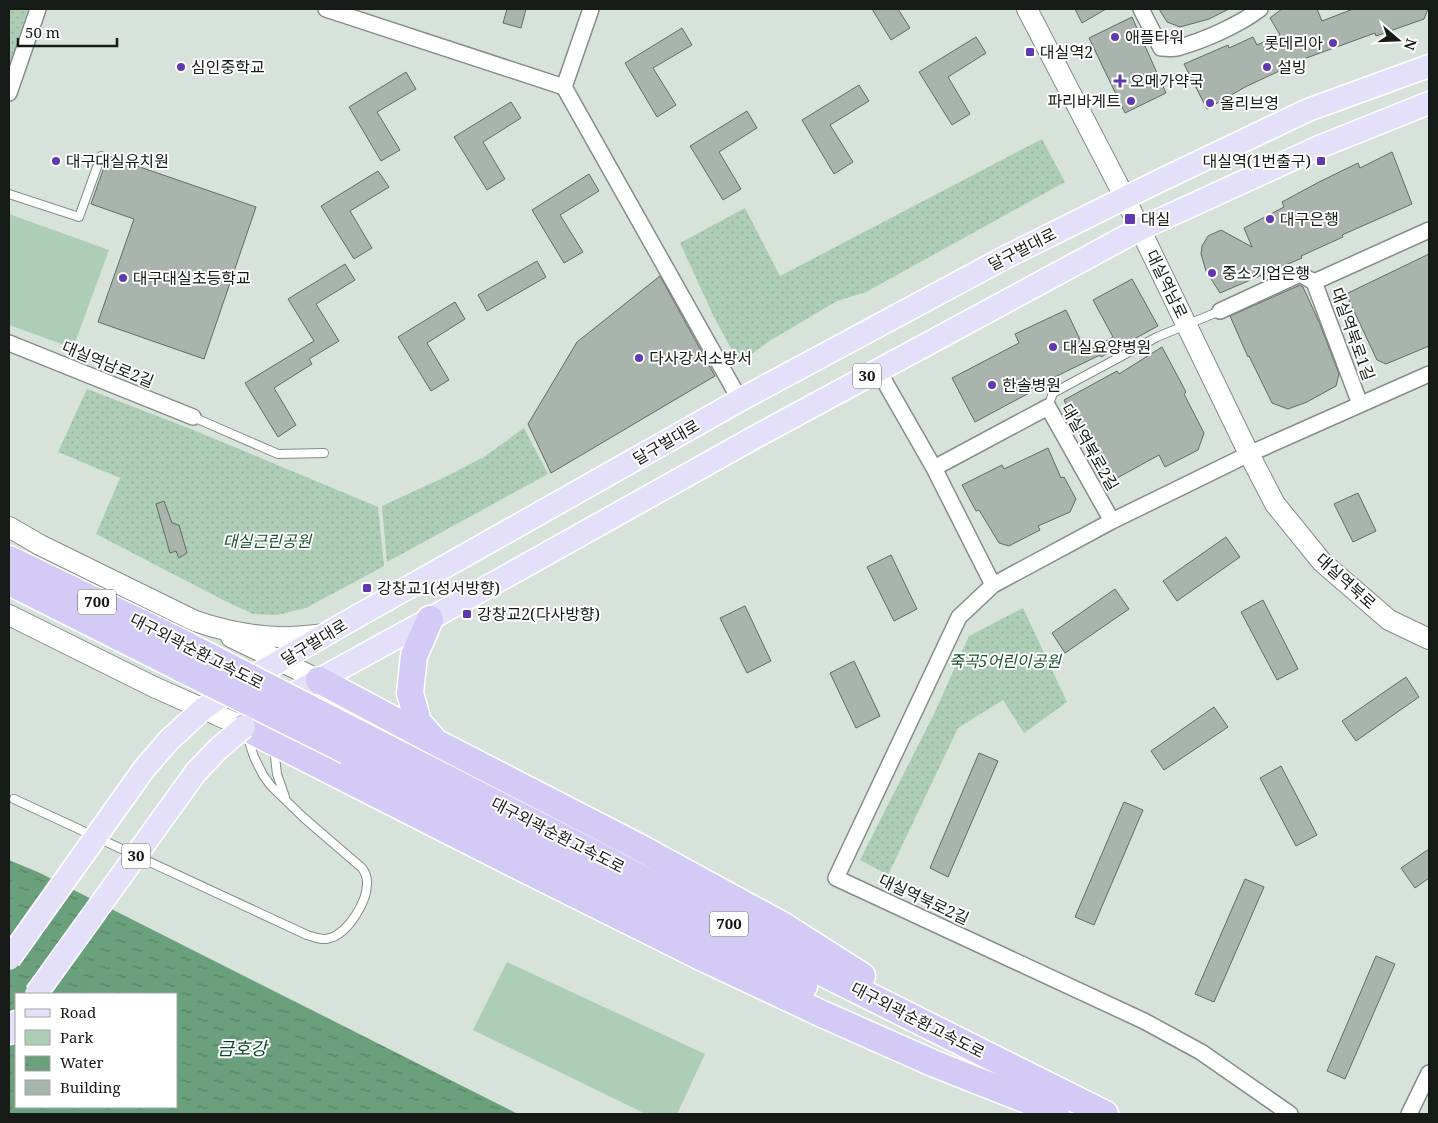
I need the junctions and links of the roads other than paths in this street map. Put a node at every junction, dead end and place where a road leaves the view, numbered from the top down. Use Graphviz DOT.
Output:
graph roads {
  1 [pos="38,9"];
  2 [pos="326,9"];
  3 [pos="591,9"];
  4 [pos="1027,9"];
  5 [pos="1141,9"];
  6 [pos="1260,9"];
  7 [pos="1429,66"];
  8 [pos="564,87"];
  9 [pos="9,89"];
  10 [pos="1429,103"];
  11 [pos="101,156"];
  12 [pos="9,194"];
  13 [pos="1125,198"];
  14 [pos="1140,229"];
  15 [pos="1429,230"];
  16 [pos="1314,282"];
  17 [pos="1220,311"];
  18 [pos="1187,325"];
  19 [pos="9,343"];
  20 [pos="878,370"];
  21 [pos="1429,374"];
  22 [pos="740,400"];
  23 [pos="1360,404"];
  24 [pos="1048,407"];
  25 [pos="194,417"];
  26 [pos="324,454"];
  27 [pos="1249,454"];
  28 [pos="934,468"];
  29 [pos="1112,520"];
  30 [pos="9,527"];
  31 [pos="9,559"];
  32 [pos="9,582"];
  33 [pos="993,585"];
  34 [pos="9,615"];
  35 [pos="430,620"];
  36 [pos="209,626"];
  37 [pos="327,634"];
  38 [pos="1429,639"];
  39 [pos="182,656"];
  40 [pos="281,661"];
  41 [pos="319,680"];
  42 [pos="203,709"];
  43 [pos="244,727"];
  44 [pos="351,741"];
  45 [pos="273,742"];
  46 [pos="439,744"];
  47 [pos="14,798"];
  48 [pos="288,804"];
  49 [pos="9,959"];
  50 [pos="37,993"];
  51 [pos="965,1044"];
  52 [pos="1429,1073"];
  53 [pos="1029,1101"];
  54 [pos="1056,1114"];
  55 [pos="1105,1114"];
  56 [pos="1290,1114"];
  57 [pos="1409,1114"];
  1 -- 9 [label="street"];
  2 -- 8 [label="street"];
  3 -- 8 [label="street"];
  4 -- 13 [label="street, 대실역남로"];
  5 -- 6 [label="street"];
  7 -- 13 [label="main road, 달구벌대로 / 30"];
  8 -- 22 [label="street"];
  10 -- 14 [label="main road, 30"];
  11 -- 12 [label="lane"];
  13 -- 14 [label="street, 대실역남로"];
  13 -- 22 [label="main road, 달구벌대로 / 30"];
  14 -- 18 [label="street, 대실역남로"];
  14 -- 20 [label="main road, 30"];
  15 -- 16 [label="street, 대실역북로1길"];
  16 -- 17 [label="street"];
  16 -- 23 [label="street, 대실역북로1길"];
  17 -- 18 [label="lane"];
  18 -- 24 [label="lane"];
  18 -- 27 [label="street, 대실역남로"];
  19 -- 25 [label="street, 대실역남로2길"];
  20 -- 28 [label="street"];
  20 -- 35 [label="main road, 30"];
  21 -- 23 [label="street, 대실역북로1길"];
  22 -- 37 [label="main road, 달구벌대로 / 30"];
  23 -- 27 [label="street, 대실역북로1길"];
  24 -- 28 [label="street, 대실역북로2길"];
  24 -- 29 [label="street, 대실역북로2길"];
  25 -- 26 [label="lane"];
  27 -- 29 [label="street, 대실역북로2길"];
  27 -- 38 [label="street, 대실역북로"];
  28 -- 33 [label="street"];
  29 -- 33 [label="street, 대실역북로2길"];
  30 -- 36 [label="street"];
  31 -- 39 [label="highway, 대구외곽순환고속도로 / 700"];
  32 -- 39 [label="highway, 대구외곽순환고속도로 / 700"];
  33 -- 56 [label="street, 대실역북로2길"];
  34 -- 42 [label="street"];
  35 -- 41 [label="main road, 30"];
  35 -- 46 [label="highway"];
  36 -- 37 [label="street"];
  36 -- 40 [label="street"];
  37 -- 40 [label="main road, 달구벌대로 / 30"];
  39 -- 44 [label="highway, 대구외곽순환고속도로 / 700, bridge"];
  40 -- 41 [label="street"];
  40 -- 42 [label="main road, 달구벌대로 / 30"];
  41 -- 43 [label="main road, 30"];
  41 -- 46 [label="highway"];
  42 -- 43 [label="street"];
  42 -- 49 [label="main road, 달구벌대로 / 30, bridge"];
  43 -- 45 [label="highway"];
  43 -- 48 [label="lane"];
  43 -- 50 [label="main road, 30, bridge"];
  44 -- 51 [label="highway, 대구외곽순환고속도로 / 700"];
  44 -- 53 [label="highway, 대구외곽순환고속도로 / 700"];
  45 -- 48 [label="lane"];
  45 -- 53 [label="highway"];
  46 -- 51 [label="highway"];
  47 -- 48 [label="lane"];
  51 -- 55 [label="highway, 대구외곽순환고속도로 / 700"];
  52 -- 57 [label="street"];
  53 -- 54 [label="highway, 대구외곽순환고속도로 / 700"];
}
